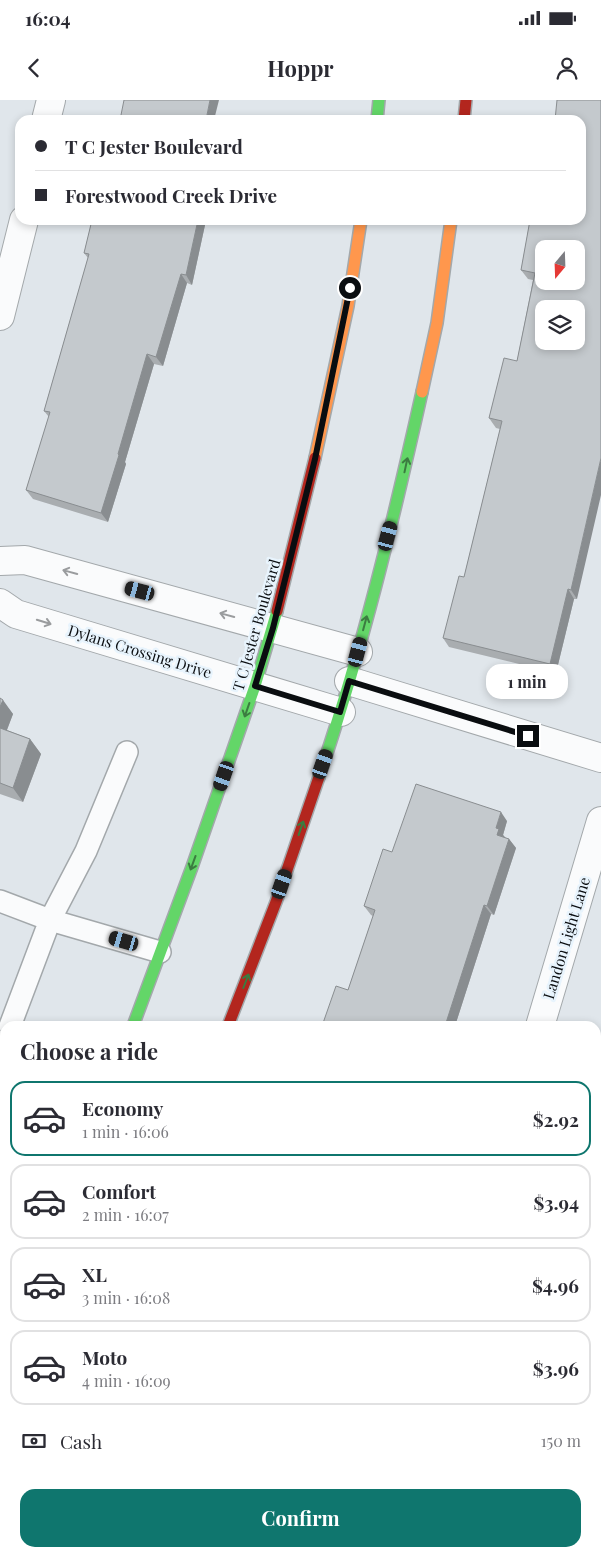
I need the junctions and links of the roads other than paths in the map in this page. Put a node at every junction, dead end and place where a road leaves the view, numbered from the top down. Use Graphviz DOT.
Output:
graph roads {
  1 [pos="51,100"];
  2 [pos="379,100"];
  3 [pos="466,100"];
  4 [pos="47,115"];
  5 [pos="378,115"];
  6 [pos="464,115"];
  7 [pos="23,225"];
  8 [pos="360,225"];
  9 [pos="450,225"];
  10 [pos="0,316"];
  11 [pos="0,561"];
  12 [pos="0,603"];
  13 [pos="273,628"];
  14 [pos="358,652"];
  15 [pos="349,681"];
  16 [pos="255,686"];
  17 [pos="340,712"];
  18 [pos="127,752"];
  19 [pos="601,758"];
  20 [pos="601,821"];
  21 [pos="0,901"];
  22 [pos="50,920"];
  23 [pos="160,952"];
  24 [pos="12,1021"];
  25 [pos="135,1021"];
  26 [pos="230,1021"];
  27 [pos="541,1021"];
  1 -- 4 [label="street"];
  2 -- 5 [label="street"];
  3 -- 6 [label="street"];
  7 -- 10 [label="street"];
  8 -- 13 [label="street, T C Jester Boulevard"];
  14 -- 9 [label="street, one-way"];
  13 -- 11 [label="street, one-way"];
  12 -- 16 [label="street, Dylans Crossing Drive, one-way"];
  13 -- 14 [label="street"];
  13 -- 16 [label="street, T C Jester Boulevard"];
  14 -- 15 [label="street"];
  15 -- 17 [label="street"];
  15 -- 19 [label="street"];
  16 -- 17 [label="street, Dylans Crossing Drive"];
  16 -- 23 [label="street, T C Jester Boulevard, one-way"];
  26 -- 17 [label="street, one-way"];
  18 -- 22 [label="lane"];
  20 -- 27 [label="street, Landon Light Lane"];
  21 -- 22 [label="lane"];
  22 -- 23 [label="lane"];
  22 -- 24 [label="lane"];
  23 -- 25 [label="street, T C Jester Boulevard"];
}
